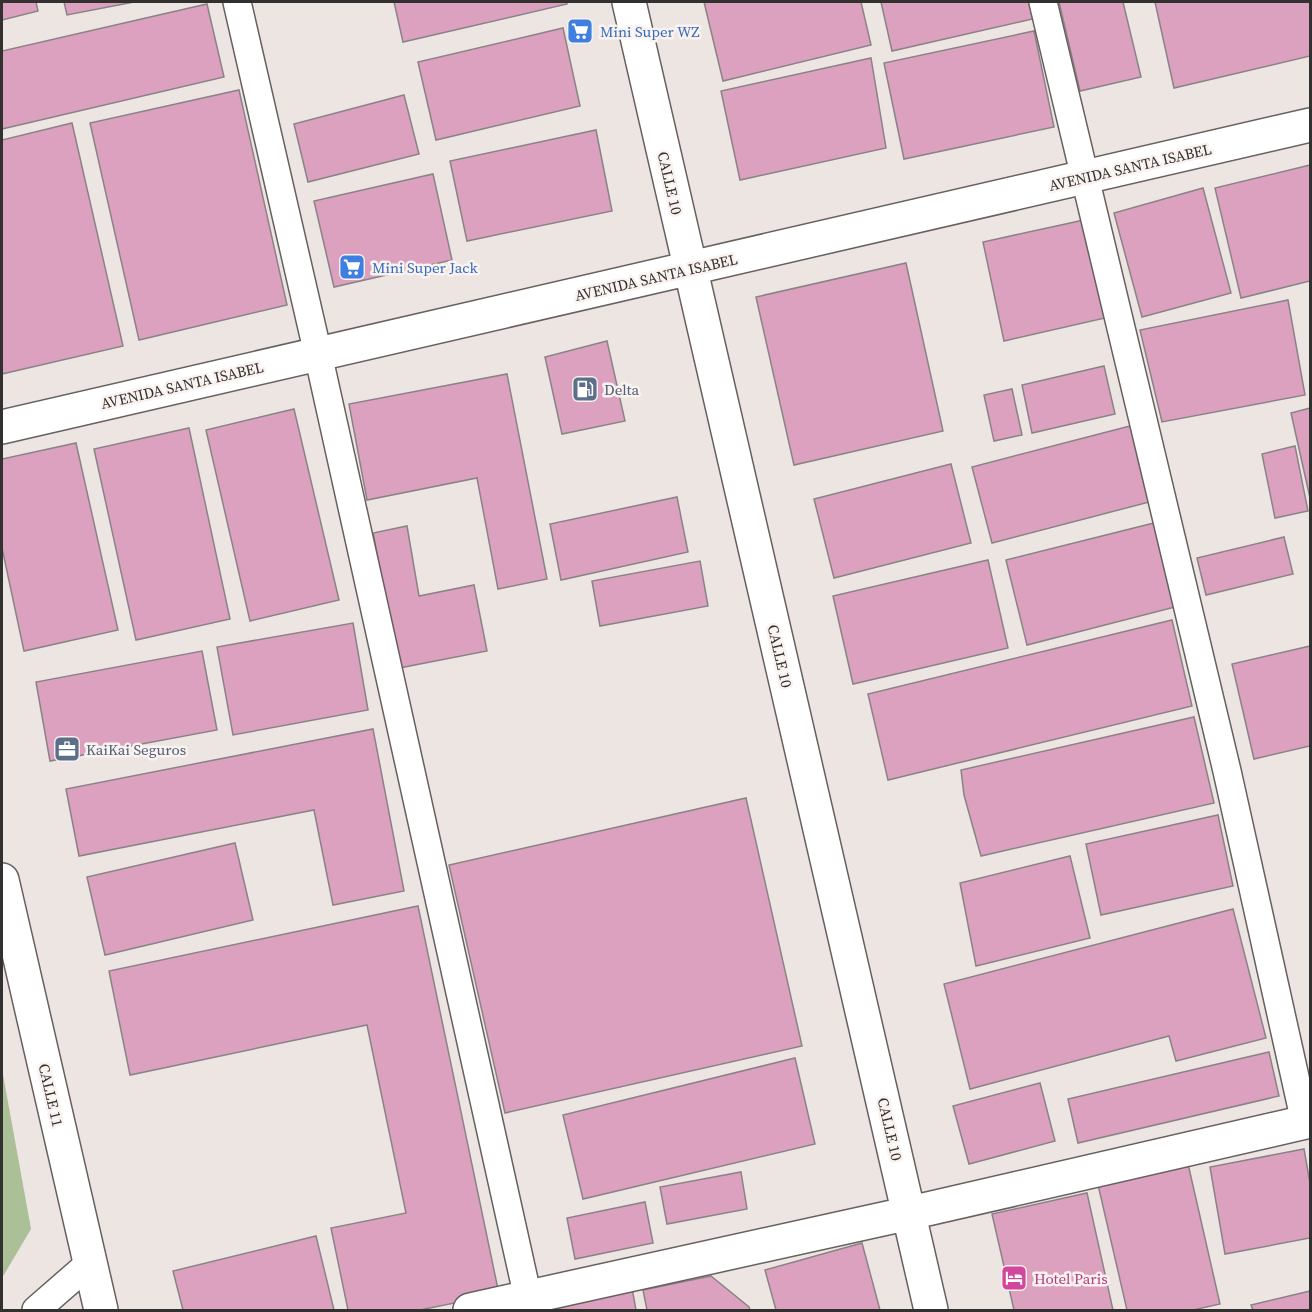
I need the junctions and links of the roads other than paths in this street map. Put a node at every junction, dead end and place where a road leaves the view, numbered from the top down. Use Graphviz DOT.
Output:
graph roads {
  1 [pos="237,2"];
  2 [pos="629,2"];
  3 [pos="1043,2"];
  4 [pos="1311,125"];
  5 [pos="1084,178"];
  6 [pos="689,269"];
  7 [pos="318,354"];
  8 [pos="2,427"];
  9 [pos="2,880"];
  10 [pos="1308,1122"];
  11 [pos="910,1213"];
  12 [pos="90,1263"];
  13 [pos="528,1298"];
  14 [pos="36,1311"];
  15 [pos="101,1311"];
  16 [pos="470,1311"];
  17 [pos="931,1311"];
  1 -- 7 [label="lane"];
  2 -- 6 [label="street, CALLE 10"];
  3 -- 5 [label="lane"];
  4 -- 5 [label="street, AVENIDA SANTA ISABEL"];
  5 -- 6 [label="street, AVENIDA SANTA ISABEL"];
  5 -- 10 [label="lane"];
  6 -- 7 [label="street, AVENIDA SANTA ISABEL"];
  6 -- 11 [label="street, CALLE 10"];
  7 -- 8 [label="street, AVENIDA SANTA ISABEL"];
  7 -- 13 [label="lane"];
  9 -- 12 [label="street, CALLE 11"];
  10 -- 11 [label="street"];
  11 -- 13 [label="street"];
  11 -- 17 [label="street, CALLE 10"];
  12 -- 14 [label="lane"];
  12 -- 15 [label="street, CALLE 11"];
  13 -- 16 [label="street"];
}
